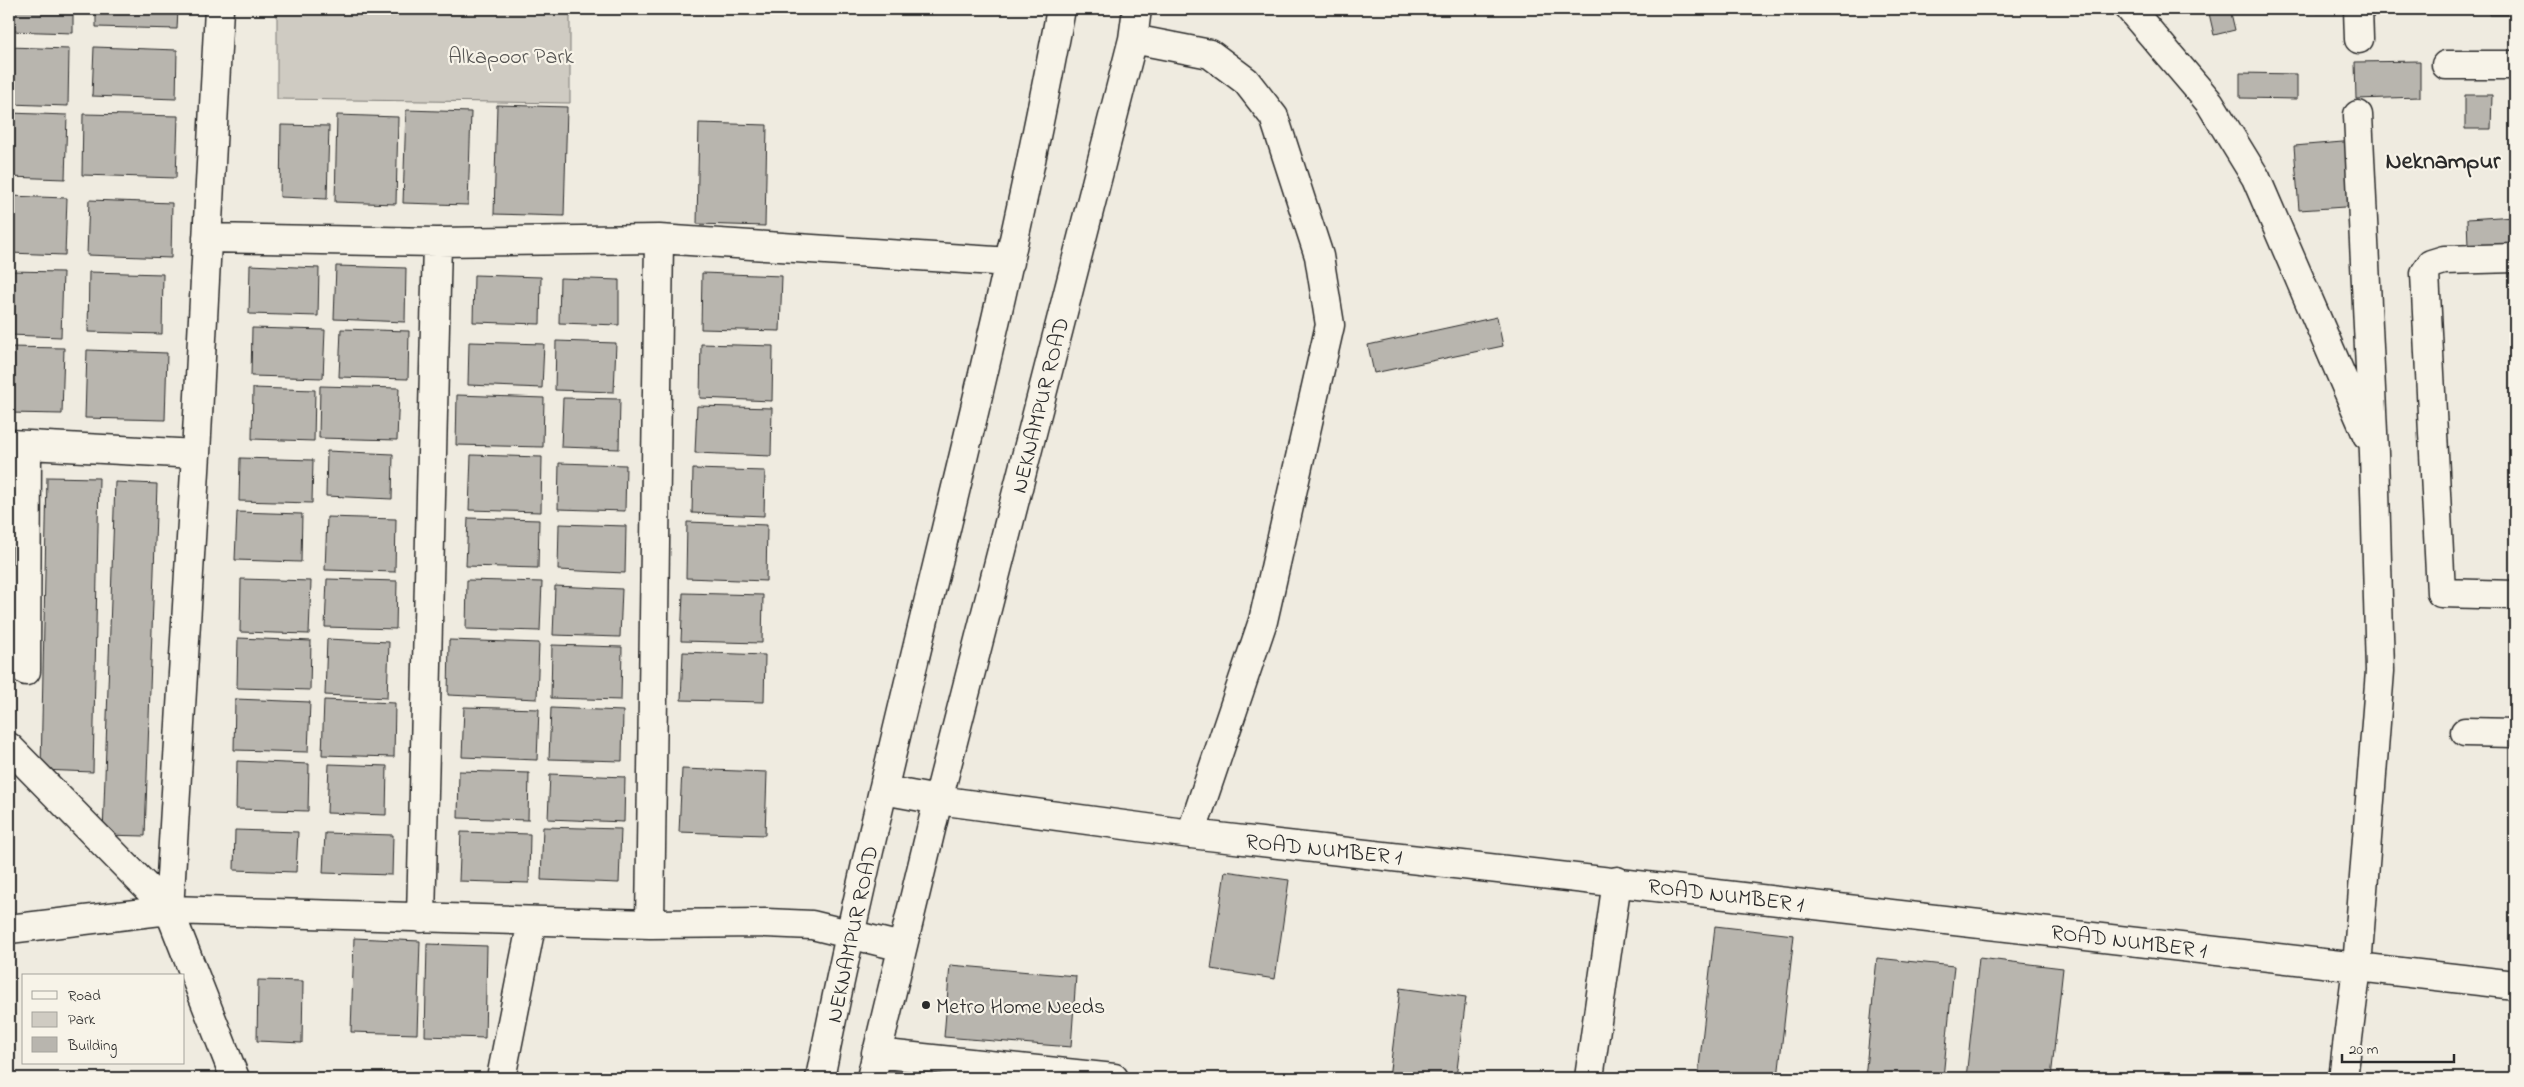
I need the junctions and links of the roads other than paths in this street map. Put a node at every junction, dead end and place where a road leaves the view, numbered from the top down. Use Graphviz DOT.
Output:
graph roads {
  1 [pos="219,9"];
  2 [pos="1061,9"];
  3 [pos="1136,9"];
  4 [pos="2130,9"];
  5 [pos="2358,9"];
  6 [pos="1133,39"];
  7 [pos="2359,39"];
  8 [pos="2515,64"];
  9 [pos="2446,65"];
  10 [pos="2358,115"];
  11 [pos="207,238"];
  12 [pos="659,239"];
  13 [pos="438,242"];
  14 [pos="2515,258"];
  15 [pos="1010,262"];
  16 [pos="18,444"];
  17 [pos="2374,453"];
  18 [pos="196,454"];
  19 [pos="2515,595"];
  20 [pos="26,672"];
  21 [pos="2465,732"];
  22 [pos="2515,733"];
  23 [pos="9,747"];
  24 [pos="883,790"];
  25 [pos="938,800"];
  26 [pos="1191,834"];
  27 [pos="1617,881"];
  28 [pos="168,910"];
  29 [pos="421,918"];
  30 [pos="532,921"];
  31 [pos="650,924"];
  32 [pos="9,930"];
  33 [pos="849,933"];
  34 [pos="902,947"];
  35 [pos="2356,967"];
  36 [pos="2515,985"];
  37 [pos="874,1066"];
  38 [pos="235,1078"];
  39 [pos="501,1078"];
  40 [pos="820,1078"];
  41 [pos="1110,1078"];
  42 [pos="1114,1078"];
  43 [pos="1589,1078"];
  44 [pos="2343,1078"];
  1 -- 11 [label="street"];
  2 -- 15 [label="street"];
  3 -- 6 [label="street, NEKNAMPUR ROAD"];
  4 -- 17 [label="street"];
  5 -- 7 [label="street"];
  6 -- 25 [label="street, NEKNAMPUR ROAD"];
  6 -- 26 [label="street"];
  8 -- 9 [label="street"];
  10 -- 17 [label="street"];
  11 -- 13 [label="street"];
  11 -- 18 [label="street"];
  12 -- 13 [label="street"];
  12 -- 15 [label="street"];
  12 -- 31 [label="street"];
  13 -- 29 [label="street"];
  14 -- 19 [label="street"];
  15 -- 24 [label="street"];
  16 -- 18 [label="street"];
  16 -- 20 [label="street"];
  17 -- 35 [label="street"];
  18 -- 28 [label="street"];
  21 -- 22 [label="street"];
  23 -- 28 [label="street"];
  24 -- 25 [label="street, ROAD NUMBER 1"];
  24 -- 33 [label="street, NEKNAMPUR ROAD"];
  25 -- 26 [label="street, ROAD NUMBER 1"];
  25 -- 34 [label="street"];
  26 -- 27 [label="street, ROAD NUMBER 1"];
  27 -- 35 [label="street, ROAD NUMBER 1"];
  27 -- 43 [label="street"];
  28 -- 29 [label="street"];
  28 -- 32 [label="street"];
  28 -- 38 [label="street"];
  29 -- 30 [label="street"];
  30 -- 31 [label="street"];
  30 -- 39 [label="street"];
  31 -- 33 [label="street"];
  33 -- 34 [label="street"];
  33 -- 40 [label="street, NEKNAMPUR ROAD"];
  34 -- 37 [label="street"];
  35 -- 36 [label="street, ROAD NUMBER 1"];
  35 -- 44 [label="street"];
  37 -- 41 [label="street"];
  41 -- 42 [label="street"];
}
